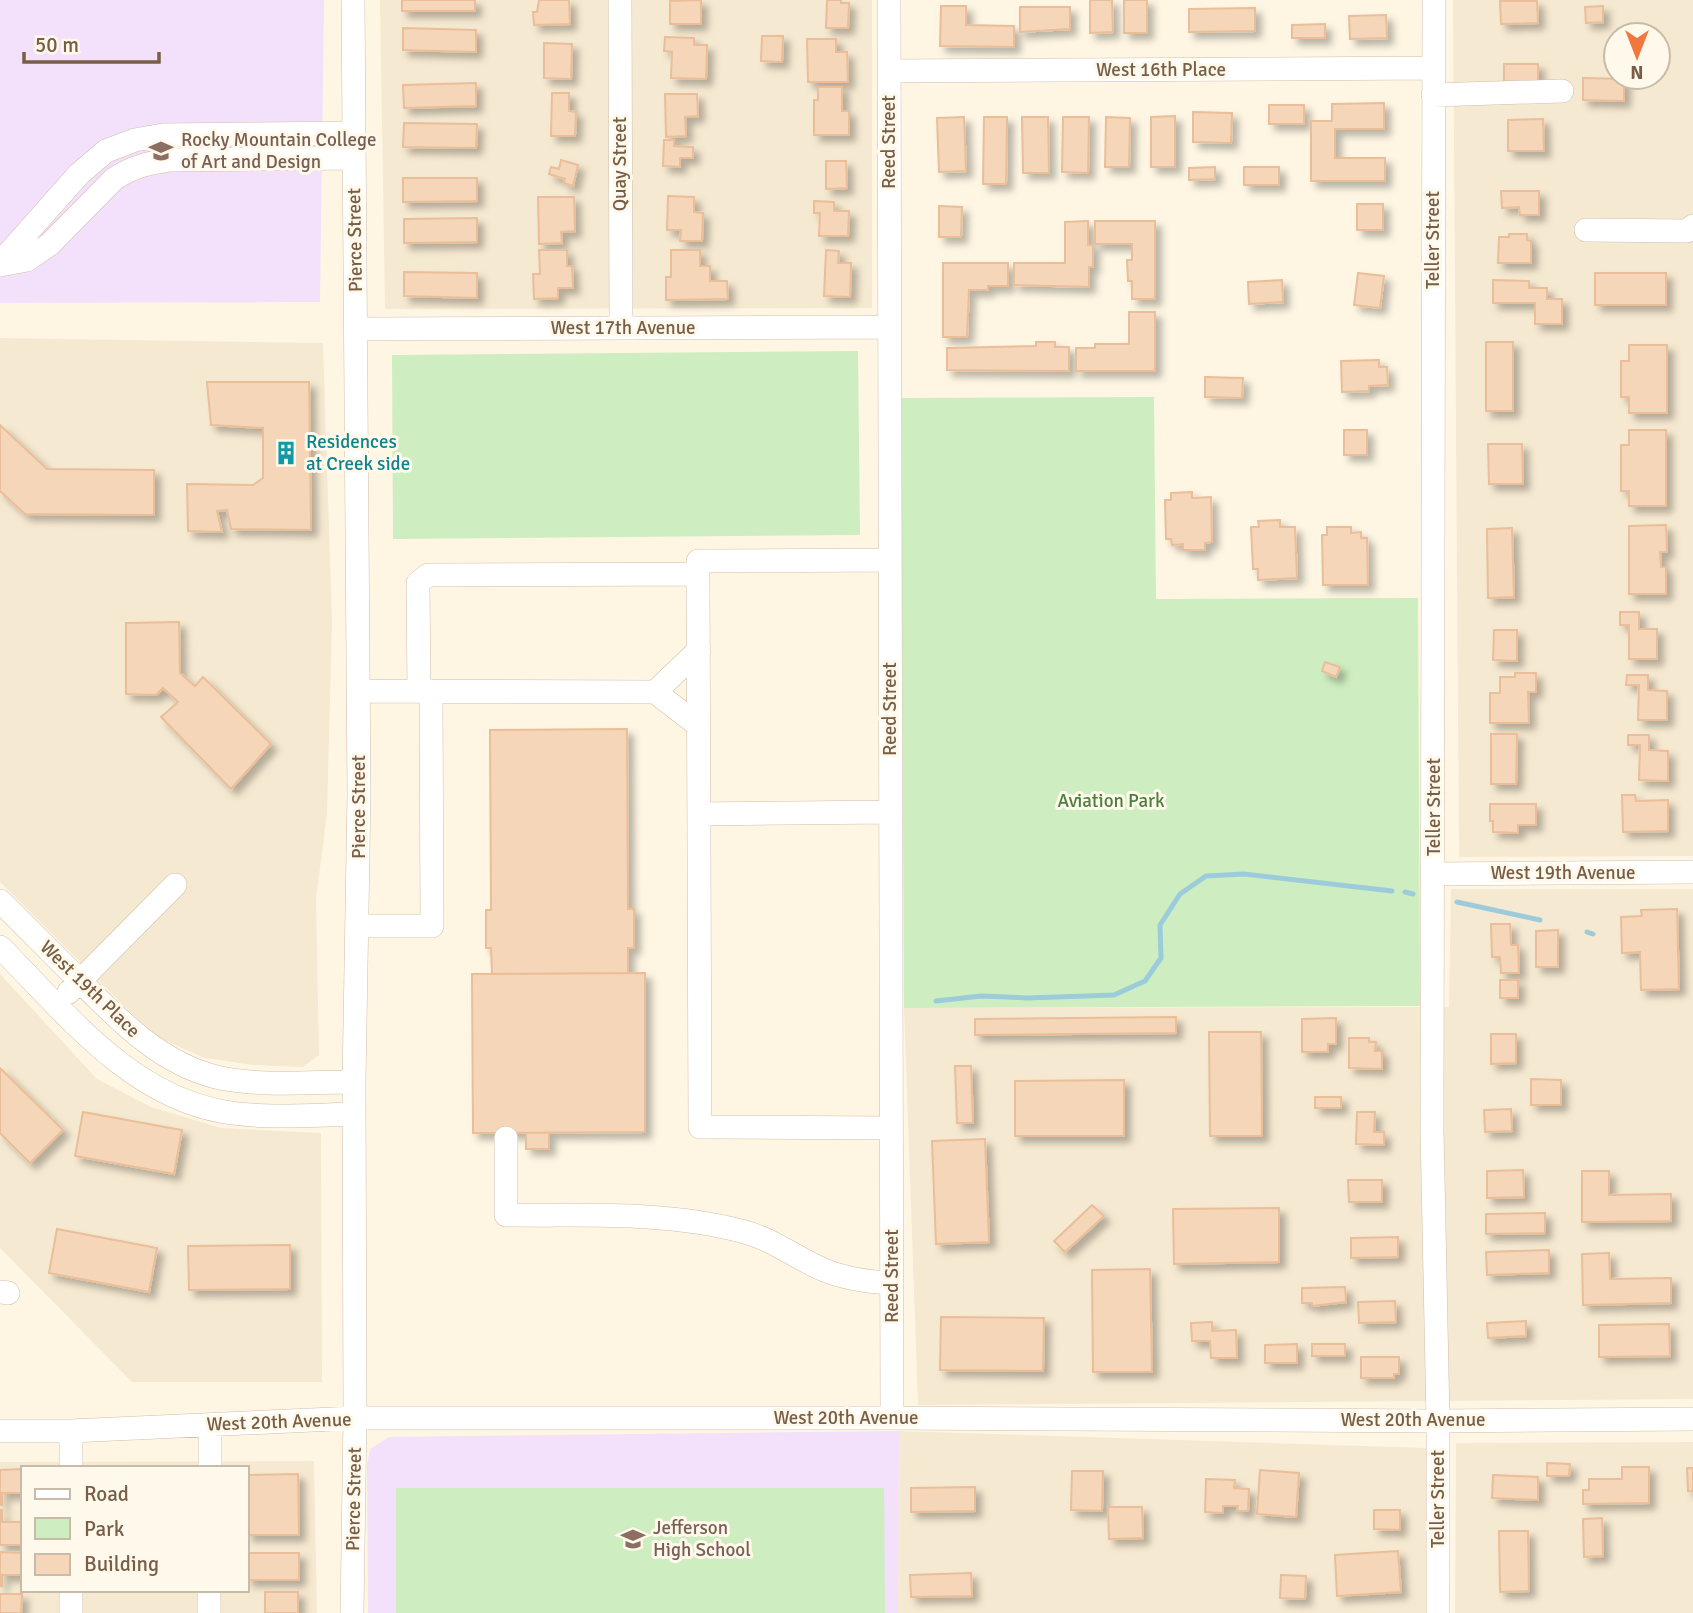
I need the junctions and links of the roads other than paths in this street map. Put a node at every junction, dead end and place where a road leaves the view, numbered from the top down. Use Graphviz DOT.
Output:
graph roads {
  1 [pos="353,0"];
  2 [pos="620,0"];
  3 [pos="889,0"];
  4 [pos="1434,0"];
  5 [pos="1433,68"];
  6 [pos="889,71"];
  7 [pos="1562,91"];
  8 [pos="1433,95"];
  9 [pos="354,133"];
  10 [pos="354,158"];
  11 [pos="1693,226"];
  12 [pos="1586,230"];
  13 [pos="0,264"];
  14 [pos="889,327"];
  15 [pos="621,328"];
  16 [pos="356,329"];
  17 [pos="890,559"];
  18 [pos="698,574"];
  19 [pos="699,650"];
  20 [pos="359,691"];
  21 [pos="425,691"];
  22 [pos="655,692"];
  23 [pos="699,726"];
  24 [pos="891,812"];
  25 [pos="699,814"];
  26 [pos="1693,872"];
  27 [pos="1434,874"];
  28 [pos="175,885"];
  29 [pos="0,901"];
  30 [pos="357,926"];
  31 [pos="0,947"];
  32 [pos="80,981"];
  33 [pos="57,1004"];
  34 [pos="354,1082"];
  35 [pos="354,1114"];
  36 [pos="891,1128"];
  37 [pos="506,1138"];
  38 [pos="892,1283"];
  39 [pos="355,1418"];
  40 [pos="892,1418"];
  41 [pos="1693,1419"];
  42 [pos="1438,1421"];
  43 [pos="210,1425"];
  44 [pos="0,1430"];
  45 [pos="71,1430"];
  46 [pos="71,1466"];
  47 [pos="210,1466"];
  48 [pos="71,1592"];
  49 [pos="209,1592"];
  50 [pos="71,1613"];
  51 [pos="209,1613"];
  52 [pos="352,1613"];
  53 [pos="1438,1613"];
  1 -- 9 [label="street, Pierce Street"];
  2 -- 15 [label="street, Quay Street"];
  3 -- 6 [label="street, Reed Street"];
  4 -- 5 [label="street, Teller Street"];
  5 -- 6 [label="street, West 16th Place"];
  5 -- 8 [label="street, Teller Street"];
  6 -- 14 [label="street, Reed Street"];
  7 -- 8 [label="street"];
  8 -- 27 [label="street, Teller Street"];
  9 -- 10 [label="street, Pierce Street"];
  9 -- 13 [label="street"];
  10 -- 13 [label="street"];
  10 -- 16 [label="street, Pierce Street"];
  11 -- 12 [label="street"];
  14 -- 15 [label="street, West 17th Avenue"];
  14 -- 17 [label="street, Reed Street"];
  15 -- 16 [label="street, West 17th Avenue"];
  16 -- 20 [label="street, Pierce Street"];
  17 -- 18 [label="street"];
  17 -- 24 [label="street, Reed Street"];
  18 -- 19 [label="street"];
  18 -- 21 [label="street"];
  19 -- 22 [label="street"];
  19 -- 23 [label="street"];
  20 -- 21 [label="street"];
  20 -- 30 [label="street, Pierce Street"];
  21 -- 22 [label="street"];
  21 -- 30 [label="street"];
  22 -- 23 [label="street"];
  23 -- 25 [label="street"];
  24 -- 25 [label="street"];
  24 -- 36 [label="street, Reed Street"];
  25 -- 36 [label="street"];
  26 -- 27 [label="street, West 19th Avenue"];
  27 -- 42 [label="street, Teller Street"];
  28 -- 32 [label="street"];
  29 -- 32 [label="street, West 19th Place"];
  30 -- 34 [label="street, Pierce Street"];
  31 -- 33 [label="street, West 19th Place"];
  32 -- 33 [label="street"];
  32 -- 34 [label="street, West 19th Place"];
  33 -- 35 [label="street, West 19th Place"];
  34 -- 35 [label="street, Pierce Street"];
  35 -- 39 [label="street, Pierce Street"];
  36 -- 38 [label="street, Reed Street"];
  37 -- 38 [label="street"];
  38 -- 40 [label="street, Reed Street"];
  39 -- 40 [label="street, West 20th Avenue"];
  39 -- 43 [label="street, West 20th Avenue"];
  39 -- 52 [label="street, Pierce Street"];
  40 -- 42 [label="street, West 20th Avenue"];
  41 -- 42 [label="street, West 20th Avenue"];
  42 -- 53 [label="street, Teller Street"];
  43 -- 45 [label="street, West 20th Avenue"];
  43 -- 47 [label="street"];
  44 -- 45 [label="street, West 20th Avenue"];
  45 -- 46 [label="street"];
  48 -- 50 [label="street"];
  49 -- 51 [label="street"];
}
